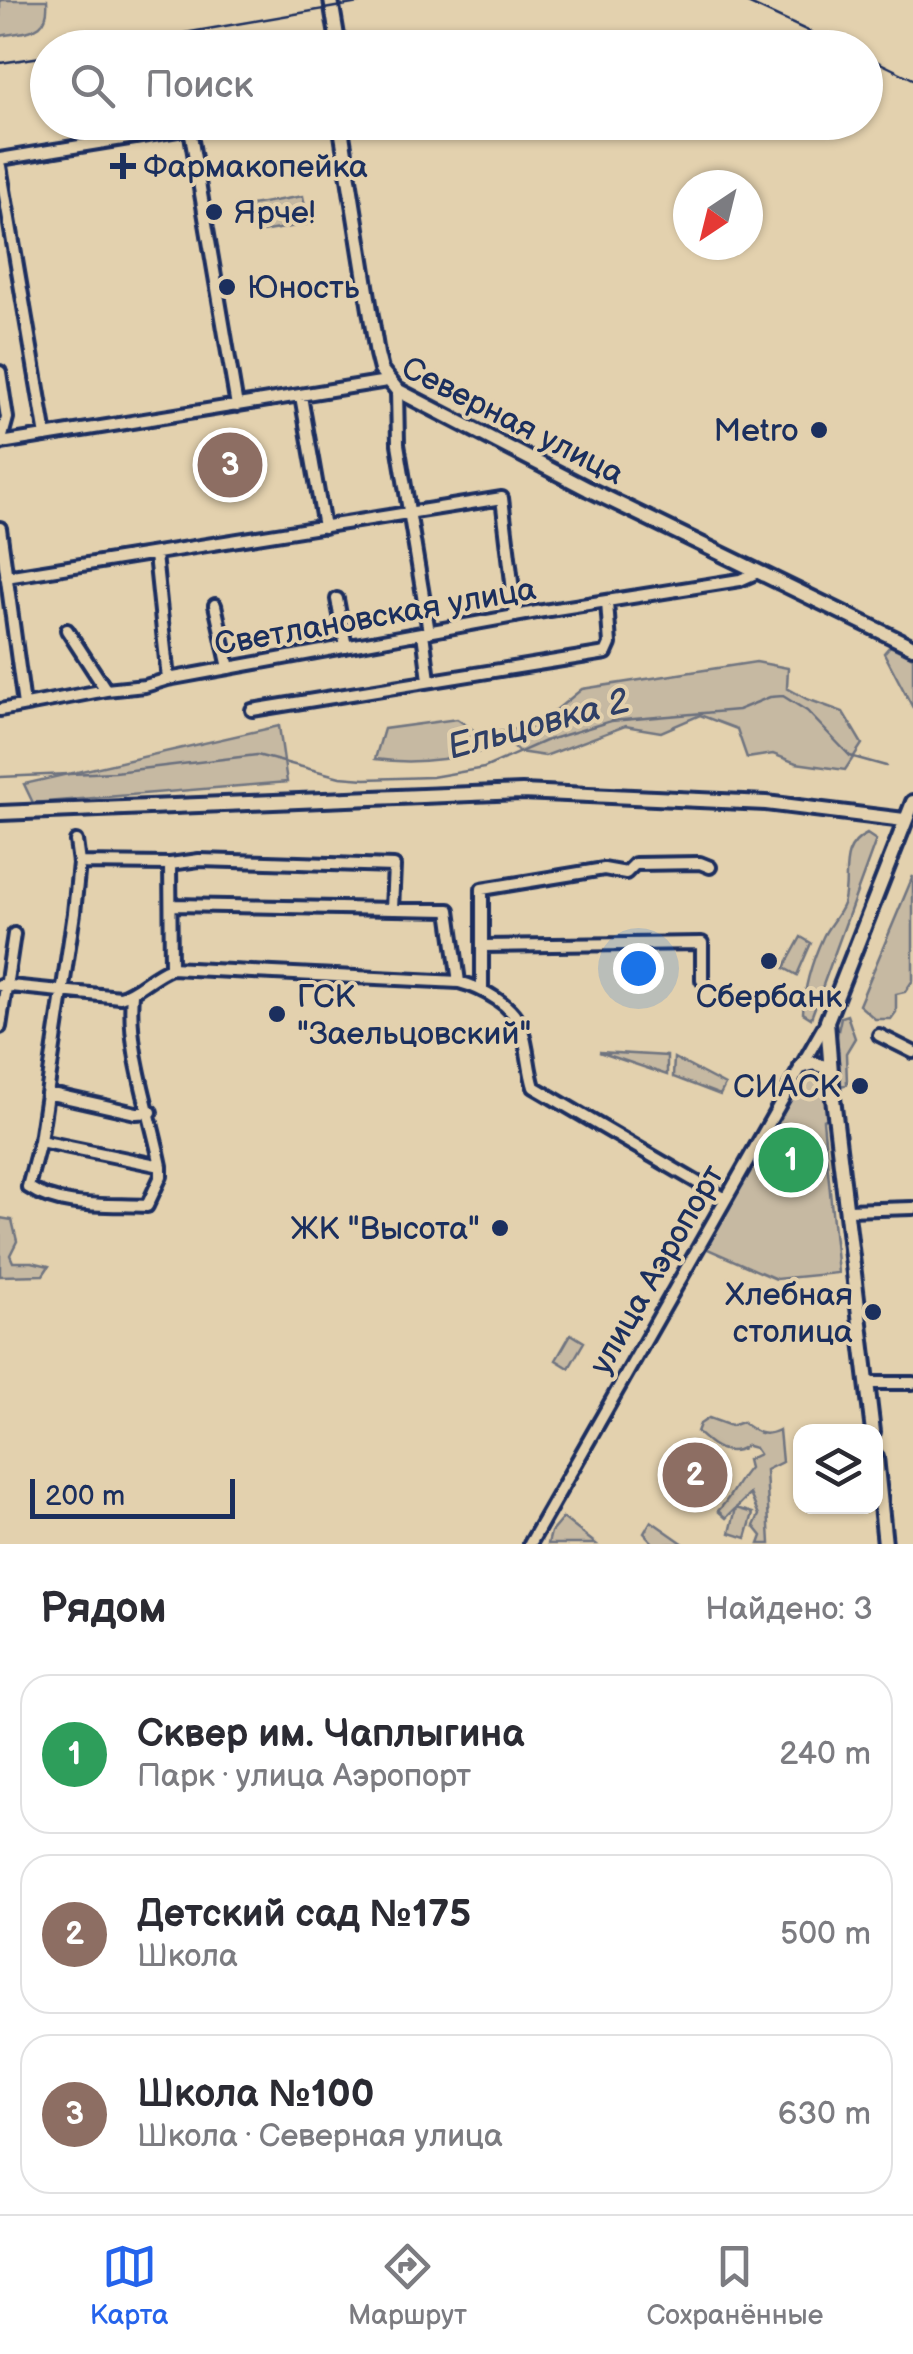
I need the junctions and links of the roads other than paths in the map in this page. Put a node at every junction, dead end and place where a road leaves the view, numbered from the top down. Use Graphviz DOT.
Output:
graph roads {
  1 [pos="332,0"];
  2 [pos="336,30"];
  3 [pos="129,140"];
  4 [pos="192,140"];
  5 [pos="343,140"];
  6 [pos="0,163"];
  7 [pos="0,372"];
  8 [pos="392,385"];
  9 [pos="301,396"];
  10 [pos="237,406"];
  11 [pos="46,436"];
  12 [pos="1,444"];
  13 [pos="409,512"];
  14 [pos="0,528"];
  15 [pos="324,528"];
  16 [pos="155,554"];
  17 [pos="758,572"];
  18 [pos="6,578"];
  19 [pos="336,599"];
  20 [pos="607,602"];
  21 [pos="214,606"];
  22 [pos="516,616"];
  23 [pos="67,630"];
  24 [pos="426,632"];
  25 [pos="346,647"];
  26 [pos="913,647"];
  27 [pos="229,668"];
  28 [pos="168,678"];
  29 [pos="429,680"];
  30 [pos="106,690"];
  31 [pos="24,706"];
  32 [pos="0,710"];
  33 [pos="252,710"];
  34 [pos="913,802"];
  35 [pos="0,813"];
  36 [pos="904,820"];
  37 [pos="76,841"];
  38 [pos="78,863"];
  39 [pos="170,864"];
  40 [pos="710,868"];
  41 [pos="172,904"];
  42 [pos="392,909"];
  43 [pos="14,934"];
  44 [pos="483,946"];
  45 [pos="171,968"];
  46 [pos="702,980"];
  47 [pos="459,982"];
  48 [pos="3,986"];
  49 [pos="482,988"];
  50 [pos="63,992"];
  51 [pos="132,994"];
  52 [pos="827,1020"];
  53 [pos="0,1027"];
  54 [pos="879,1034"];
  55 [pos="913,1052"];
  56 [pos="801,1066"];
  57 [pos="830,1069"];
  58 [pos="47,1093"];
  59 [pos="151,1112"];
  60 [pos="40,1141"];
  61 [pos="161,1166"];
  62 [pos="724,1198"];
  63 [pos="913,1208"];
  64 [pos="848,1210"];
  65 [pos="868,1383"];
  66 [pos="913,1383"];
  67 [pos="872,1424"];
  68 [pos="883,1514"];
  69 [pos="530,1544"];
  70 [pos="886,1544"];
  1 -- 2 [label="main road"];
  3 -- 6 [label="street"];
  4 -- 10 [label="street"];
  5 -- 8 [label="main road"];
  6 -- 11 [label="street"];
  7 -- 12 [label="street"];
  8 -- 9 [label="street, Северная улица"];
  8 -- 13 [label="street"];
  8 -- 17 [label="main road, Северная улица"];
  9 -- 10 [label="street, Северная улица"];
  9 -- 15 [label="street"];
  10 -- 11 [label="street, Северная улица"];
  11 -- 12 [label="street, Северная улица"];
  13 -- 15 [label="street"];
  13 -- 22 [label="street"];
  13 -- 24 [label="street"];
  14 -- 18 [label="street"];
  15 -- 16 [label="street"];
  16 -- 18 [label="street"];
  16 -- 28 [label="street"];
  17 -- 20 [label="street, Светлановская улица"];
  17 -- 26 [label="main road, Северная улица"];
  18 -- 31 [label="street"];
  19 -- 25 [label="street"];
  20 -- 22 [label="street, Светлановская улица"];
  20 -- 29 [label="street"];
  21 -- 27 [label="street"];
  22 -- 24 [label="street, Светлановская улица"];
  23 -- 30 [label="street"];
  24 -- 25 [label="street, Светлановская улица"];
  24 -- 29 [label="street"];
  25 -- 27 [label="street, Светлановская улица"];
  27 -- 28 [label="street, Светлановская улица"];
  28 -- 30 [label="street, Светлановская улица"];
  29 -- 33 [label="street"];
  30 -- 31 [label="street, Светлановская улица"];
  31 -- 32 [label="street, Светлановская улица"];
  34 -- 36 [label="main road"];
  35 -- 36 [label="main road"];
  36 -- 52 [label="main road"];
  37 -- 38 [label="street"];
  38 -- 39 [label="street"];
  38 -- 50 [label="street"];
  39 -- 41 [label="street"];
  39 -- 42 [label="street"];
  40 -- 44 [label="street"];
  41 -- 42 [label="street"];
  41 -- 45 [label="street"];
  42 -- 47 [label="street"];
  43 -- 48 [label="street"];
  44 -- 46 [label="street"];
  44 -- 49 [label="street"];
  45 -- 47 [label="street"];
  45 -- 51 [label="street"];
  47 -- 49 [label="street"];
  48 -- 50 [label="street"];
  48 -- 53 [label="street"];
  49 -- 62 [label="street"];
  50 -- 51 [label="street"];
  50 -- 58 [label="street"];
  51 -- 59 [label="street"];
  52 -- 56 [label="street, улица Аэропорт"];
  52 -- 57 [label="main road"];
  54 -- 55 [label="street"];
  56 -- 57 [label="main road"];
  56 -- 62 [label="street, улица Аэропорт"];
  57 -- 64 [label="main road"];
  58 -- 59 [label="street"];
  58 -- 60 [label="street"];
  59 -- 61 [label="street"];
  60 -- 61 [label="street"];
  60 -- 61 [label="street"];
  62 -- 69 [label="street, улица Аэропорт"];
  63 -- 64 [label="street"];
  64 -- 65 [label="main road"];
  65 -- 66 [label="street"];
  65 -- 67 [label="main road"];
  68 -- 70 [label="main road"];
}
